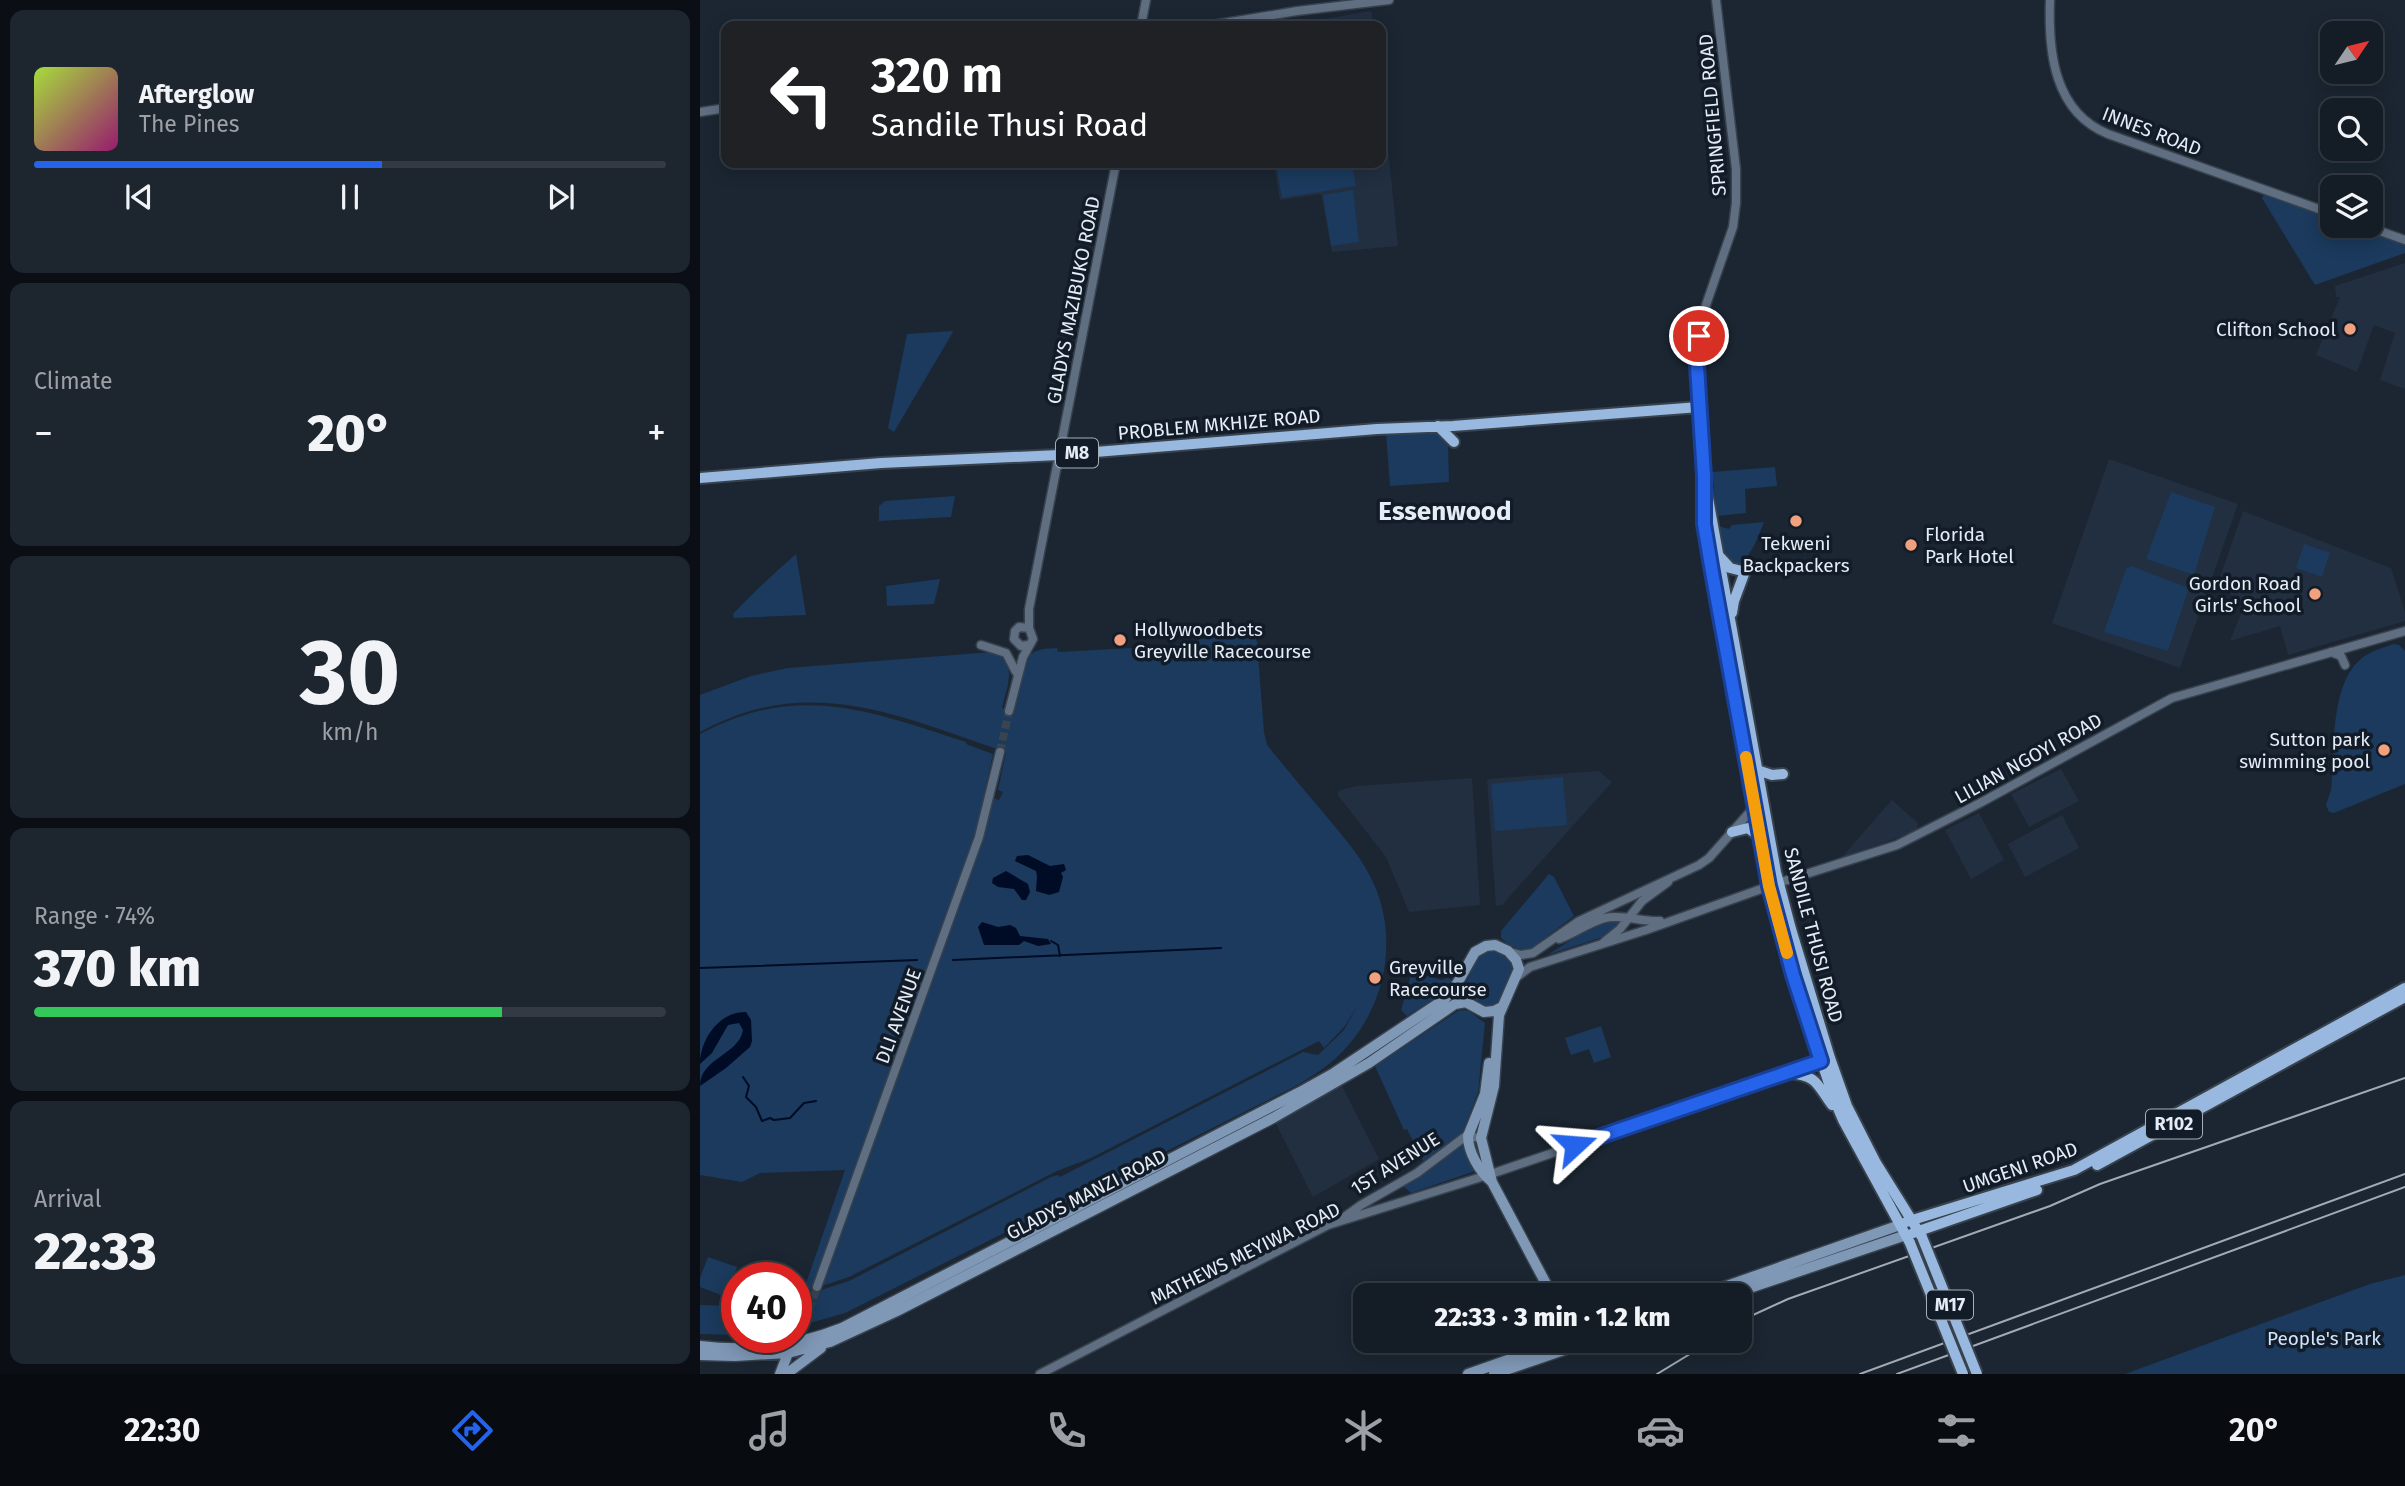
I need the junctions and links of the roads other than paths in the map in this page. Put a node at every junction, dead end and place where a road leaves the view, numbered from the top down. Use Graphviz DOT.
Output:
graph roads {
  1 [pos="1146,0"];
  2 [pos="1390,0"];
  3 [pos="1716,0"];
  4 [pos="2050,0"];
  5 [pos="1142,21"];
  6 [pos="1236,21"];
  7 [pos="721,109"];
  8 [pos="700,112"];
  9 [pos="1115,168"];
  10 [pos="2320,209"];
  11 [pos="1733,227"];
  12 [pos="2383,232"];
  13 [pos="2405,240"];
  14 [pos="1699,407"];
  15 [pos="1438,426"];
  16 [pos="1454,442"];
  17 [pos="1059,455"];
  18 [pos="1704,476"];
  19 [pos="700,478"];
  20 [pos="1718,553"];
  21 [pos="1025,627"];
  22 [pos="2405,631"];
  23 [pos="1732,633"];
  24 [pos="981,645"];
  25 [pos="1023,645"];
  26 [pos="2330,652"];
  27 [pos="2345,665"];
  28 [pos="1016,677"];
  29 [pos="1009,711"];
  30 [pos="1000,752"];
  31 [pos="1757,770"];
  32 [pos="1783,774"];
  33 [pos="1763,797"];
  34 [pos="1754,806"];
  35 [pos="1732,832"];
  36 [pos="1760,837"];
  37 [pos="1671,880"];
  38 [pos="1774,885"];
  39 [pos="1628,919"];
  40 [pos="1669,921"];
  41 [pos="1550,943"];
  42 [pos="1597,946"];
  43 [pos="1508,951"];
  44 [pos="1518,976"];
  45 [pos="1458,982"];
  46 [pos="2404,993"];
  47 [pos="1466,1002"];
  48 [pos="1502,1007"];
  49 [pos="1485,1012"];
  50 [pos="1826,1060"];
  51 [pos="1790,1073"];
  52 [pos="1840,1115"];
  53 [pos="1468,1136"];
  54 [pos="1481,1138"];
  55 [pos="1489,1177"];
  56 [pos="1341,1220"];
  57 [pos="1913,1220"];
  58 [pos="1900,1224"];
  59 [pos="1921,1234"];
  60 [pos="1908,1239"];
  61 [pos="1021,1241"];
  62 [pos="1546,1283"];
  63 [pos="1735,1283"];
  64 [pos="817,1287"];
  65 [pos="1752,1288"];
  66 [pos="894,1306"];
  67 [pos="812,1338"];
  68 [pos="830,1342"];
  69 [pos="812,1343"];
  70 [pos="700,1346"];
  71 [pos="721,1348"];
  72 [pos="749,1353"];
  73 [pos="793,1353"];
  74 [pos="1528,1353"];
  75 [pos="1550,1353"];
  76 [pos="700,1354"];
  77 [pos="786,1373"];
  78 [pos="1040,1374"];
  79 [pos="1468,1374"];
  80 [pos="1494,1374"];
  81 [pos="1963,1374"];
  82 [pos="1977,1374"];
  1 -- 5 [label="street"];
  2 -- 6 [label="street"];
  3 -- 11 [label="street, SPRINGFIELD ROAD / M17"];
  4 -- 10 [label="street, INNES ROAD"];
  7 -- 8 [label="street"];
  9 -- 17 [label="street, GLADYS MAZIBUKO ROAD"];
  11 -- 14 [label="street, SANDILE THUSI ROAD / M17"];
  12 -- 13 [label="street"];
  14 -- 15 [label="main road, PROBLEM MKHIZE ROAD / M8"];
  14 -- 18 [label="main road, SANDILE THUSI ROAD / M17"];
  15 -- 16 [label="main road"];
  15 -- 17 [label="main road, PROBLEM MKHIZE ROAD / M8"];
  17 -- 19 [label="main road, PROBLEM MKHIZE ROAD / M8"];
  17 -- 21 [label="street, GLADYS MAZIBUKO ROAD"];
  18 -- 20 [label="main road, SANDILE THUSI ROAD / M17"];
  18 -- 34 [label="main road, SANDILE THUSI ROAD / M17"];
  20 -- 23 [label="main road, SANDILE THUSI ROAD / M17"];
  20 -- 23 [label="main road"];
  21 -- 25 [label="street"];
  21 -- 25 [label="street"];
  22 -- 26 [label="street, LILIAN NGOYI ROAD"];
  23 -- 31 [label="main road, SANDILE THUSI ROAD / M17"];
  24 -- 28 [label="street"];
  25 -- 28 [label="street"];
  26 -- 27 [label="street"];
  26 -- 38 [label="street, LILIAN NGOYI ROAD"];
  28 -- 29 [label="street"];
  30 -- 64 [label="street, DLI AVENUE"];
  31 -- 32 [label="main road"];
  31 -- 33 [label="main road, SANDILE THUSI ROAD / M17"];
  33 -- 34 [label="street"];
  33 -- 38 [label="main road, SANDILE THUSI ROAD / M17"];
  34 -- 35 [label="street"];
  34 -- 36 [label="main road, SANDILE THUSI ROAD / M17"];
  35 -- 36 [label="main road"];
  35 -- 37 [label="street"];
  36 -- 38 [label="main road, SANDILE THUSI ROAD / M17"];
  37 -- 39 [label="street"];
  37 -- 41 [label="street"];
  38 -- 40 [label="street, LILIAN NGOYI ROAD"];
  38 -- 50 [label="main road, SANDILE THUSI ROAD / M17"];
  39 -- 40 [label="street, LILIAN NGOYI ROAD"];
  39 -- 41 [label="street, LILIAN NGOYI ROAD"];
  39 -- 42 [label="street"];
  40 -- 42 [label="street, LILIAN NGOYI ROAD"];
  41 -- 43 [label="street"];
  42 -- 44 [label="street, LILIAN NGOYI ROAD"];
  43 -- 44 [label="main road"];
  43 -- 45 [label="main road"];
  44 -- 48 [label="main road"];
  45 -- 47 [label="main road"];
  45 -- 61 [label="main road, GLADYS MANZI ROAD"];
  46 -- 57 [label="main road, UMGENI ROAD / R102"];
  46 -- 59 [label="main road, UMGENI ROAD / R102"];
  47 -- 49 [label="main road"];
  47 -- 61 [label="main road, GLADYS MANZI ROAD"];
  48 -- 49 [label="main road"];
  48 -- 54 [label="main road"];
  49 -- 53 [label="main road, 1ST AVENUE"];
  50 -- 51 [label="street, MATHEWS MEYIWA ROAD"];
  50 -- 52 [label="main road, SANDILE THUSI ROAD / M17"];
  50 -- 57 [label="main road, SANDILE THUSI ROAD / M17"];
  51 -- 52 [label="main road"];
  51 -- 55 [label="street, MATHEWS MEYIWA ROAD"];
  52 -- 58 [label="main road, SANDILE THUSI ROAD / M17"];
  53 -- 54 [label="street, 1ST AVENUE"];
  53 -- 55 [label="main road, 1ST AVENUE"];
  53 -- 56 [label="street, 1ST AVENUE"];
  54 -- 55 [label="main road"];
  55 -- 56 [label="street, MATHEWS MEYIWA ROAD"];
  55 -- 62 [label="main road"];
  56 -- 78 [label="street, MATHEWS MEYIWA ROAD"];
  57 -- 58 [label="main road, UMGENI ROAD / R102"];
  57 -- 59 [label="main road, SANDILE THUSI ROAD / M17"];
  58 -- 60 [label="main road, SANDILE THUSI ROAD / M17"];
  58 -- 63 [label="main road, UMGENI ROAD / R102"];
  59 -- 60 [label="main road, UMGENI ROAD / R102"];
  59 -- 82 [label="main road, SANDILE THUSI ROAD / M17, bridge"];
  60 -- 65 [label="main road, UMGENI ROAD / R102"];
  60 -- 81 [label="main road, SANDILE THUSI ROAD / M17, bridge"];
  61 -- 66 [label="main road, GLADYS MANZI ROAD"];
  66 -- 67 [label="main road, GLADYS MANZI ROAD"];
  66 -- 68 [label="main road, GLADYS MANZI ROAD"];
  68 -- 69 [label="main road, GLADYS MANZI ROAD"];
  68 -- 77 [label="main road"];
  70 -- 71 [label="main road, GLADYS MANZI ROAD"];
  72 -- 76 [label="main road, GLADYS MANZI ROAD"];
  73 -- 77 [label="main road"];
  74 -- 79 [label="main road"];
  75 -- 80 [label="main road"];
}
